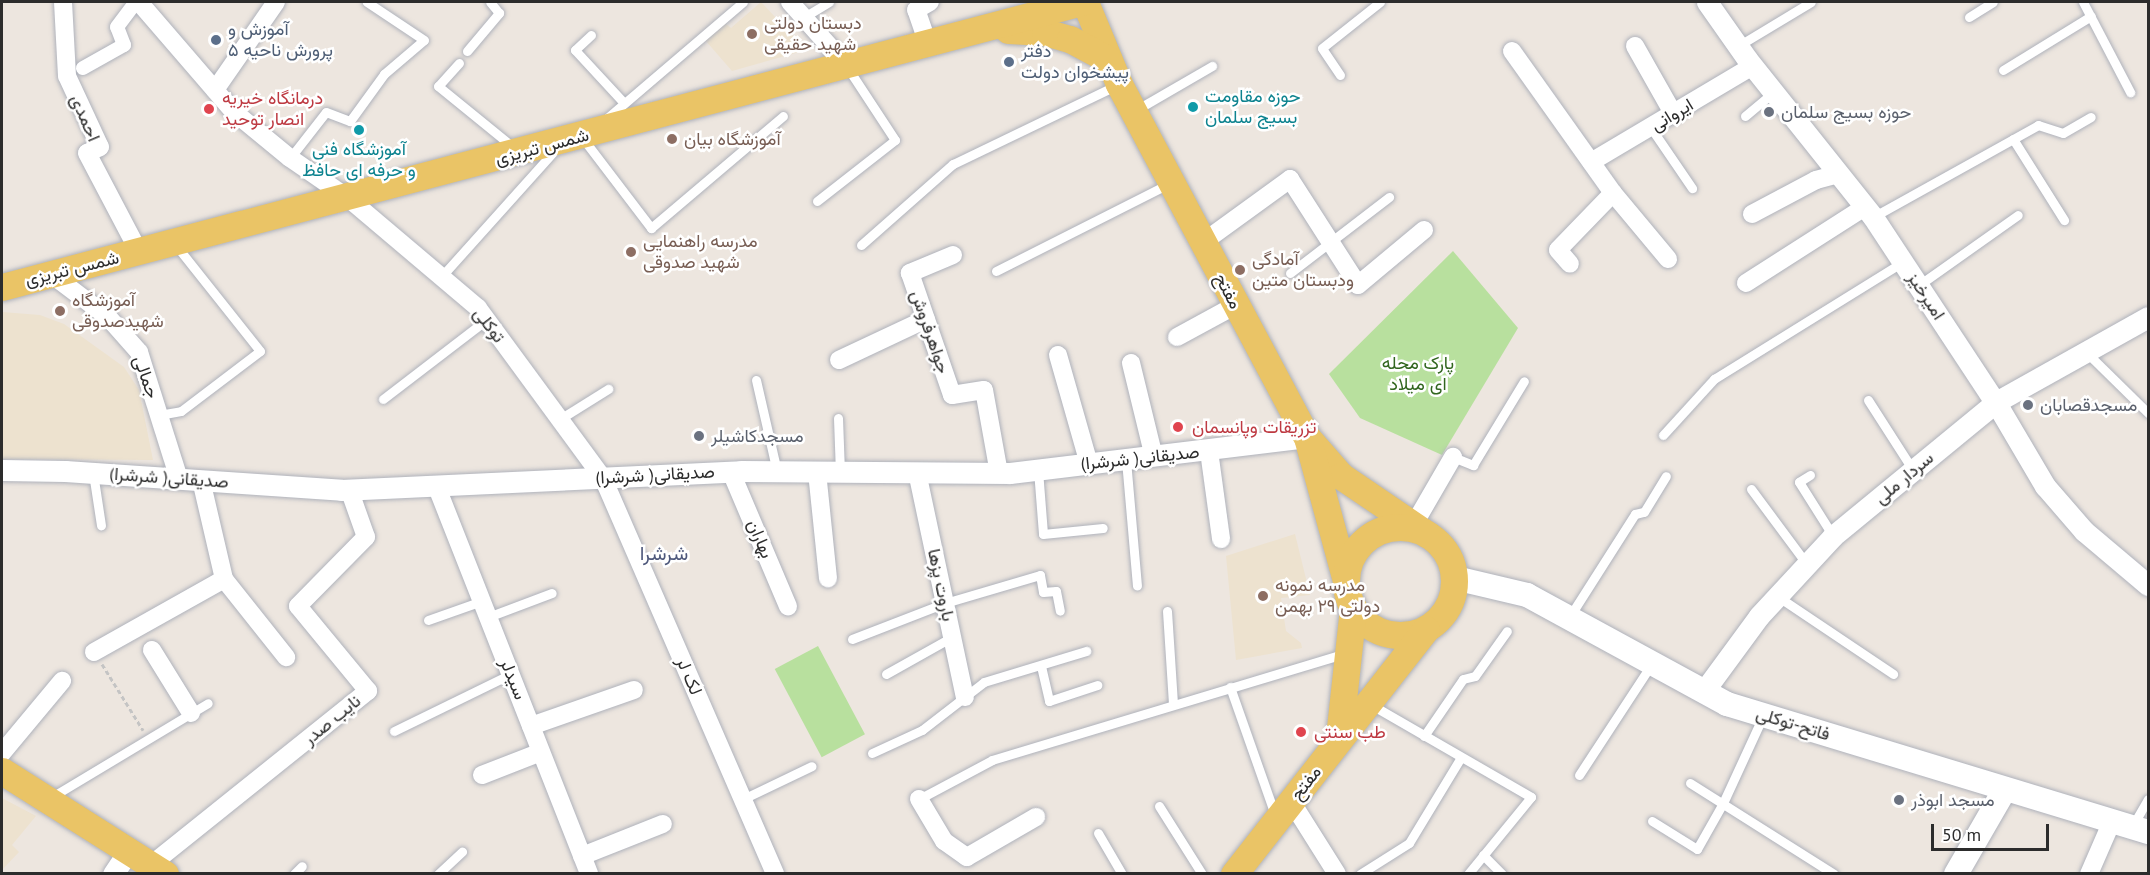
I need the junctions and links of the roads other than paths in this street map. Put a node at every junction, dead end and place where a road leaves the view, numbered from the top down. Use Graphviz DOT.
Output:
graph roads {
  1 [pos="63,2"];
  2 [pos="138,2"];
  3 [pos="276,2"];
  4 [pos="367,2"];
  5 [pos="490,2"];
  6 [pos="743,2"];
  7 [pos="790,2"];
  8 [pos="829,2"];
  9 [pos="930,2"];
  10 [pos="1083,2"];
  11 [pos="1380,2"];
  12 [pos="1707,2"];
  13 [pos="1812,2"];
  14 [pos="1993,2"];
  15 [pos="2083,2"];
  16 [pos="2091,16"];
  17 [pos="804,17"];
  18 [pos="1969,17"];
  19 [pos="965,34"];
  20 [pos="591,35"];
  21 [pos="928,44"];
  22 [pos="1635,46"];
  23 [pos="1738,46"];
  24 [pos="467,51"];
  25 [pos="1512,51"];
  26 [pos="459,63"];
  27 [pos="847,66"];
  28 [pos="1212,66"];
  29 [pos="1753,66"];
  30 [pos="83,68"];
  31 [pos="2003,70"];
  32 [pos="1114,72"];
  33 [pos="1340,75"];
  34 [pos="215,90"];
  35 [pos="1774,92"];
  36 [pos="2130,92"];
  37 [pos="624,103"];
  38 [pos="1134,111"];
  39 [pos="1674,115"];
  40 [pos="783,116"];
  41 [pos="1745,116"];
  42 [pos="2091,117"];
  43 [pos="1651,128"];
  44 [pos="577,137"];
  45 [pos="2013,139"];
  46 [pos="520,153"];
  47 [pos="290,158"];
  48 [pos="1591,162"];
  49 [pos="1839,174"];
  50 [pos="1170,183"];
  51 [pos="1692,188"];
  52 [pos="1613,193"];
  53 [pos="1389,197"];
  54 [pos="348,198"];
  55 [pos="817,201"];
  56 [pos="1869,212"];
  57 [pos="1752,214"];
  58 [pos="2018,215"];
  59 [pos="2064,220"];
  60 [pos="1424,230"];
  61 [pos="174,243"];
  62 [pos="1202,243"];
  63 [pos="861,244"];
  64 [pos="1332,244"];
  65 [pos="139,252"];
  66 [pos="953,255"];
  67 [pos="1668,259"];
  68 [pos="1903,262"];
  69 [pos="1570,264"];
  70 [pos="996,271"];
  71 [pos="1290,273"];
  72 [pos="51,274"];
  73 [pos="441,277"];
  74 [pos="1746,283"];
  75 [pos="1918,285"];
  76 [pos="2,287"];
  77 [pos="1236,305"];
  78 [pos="2148,317"];
  79 [pos="926,319"];
  80 [pos="486,320"];
  81 [pos="1177,337"];
  82 [pos="2086,352"];
  83 [pos="1058,356"];
  84 [pos="839,360"];
  85 [pos="1131,363"];
  86 [pos="756,380"];
  87 [pos="1524,381"];
  88 [pos="608,389"];
  89 [pos="383,399"];
  90 [pos="1868,400"];
  91 [pos="1995,402"];
  92 [pos="2148,413"];
  93 [pos="159,415"];
  94 [pos="838,418"];
  95 [pos="560,419"];
  96 [pos="1663,435"];
  97 [pos="1306,437"];
  98 [pos="1209,451"];
  99 [pos="1154,457"];
  100 [pos="1453,457"];
  101 [pos="1126,460"];
  102 [pos="1089,464"];
  103 [pos="2,470"];
  104 [pos="1038,470"];
  105 [pos="1913,470"];
  106 [pos="731,472"];
  107 [pos="777,472"];
  108 [pos="818,472"];
  109 [pos="840,472"];
  110 [pos="917,472"];
  111 [pos="93,473"];
  112 [pos="999,473"];
  113 [pos="1810,475"];
  114 [pos="1666,477"];
  115 [pos="603,478"];
  116 [pos="179,479"];
  117 [pos="201,480"];
  118 [pos="436,485"];
  119 [pos="349,489"];
  120 [pos="1751,489"];
  121 [pos="101,525"];
  122 [pos="1102,528"];
  123 [pos="1420,530"];
  124 [pos="1833,536"];
  125 [pos="1221,539"];
  126 [pos="1806,563"];
  127 [pos="828,578"];
  128 [pos="1455,578"];
  129 [pos="224,579"];
  130 [pos="1346,581"];
  131 [pos="2148,585"];
  132 [pos="1137,586"];
  133 [pos="552,593"];
  134 [pos="1777,596"];
  135 [pos="945,603"];
  136 [pos="788,606"];
  137 [pos="1353,608"];
  138 [pos="485,609"];
  139 [pos="1060,611"];
  140 [pos="1167,611"];
  141 [pos="1569,618"];
  142 [pos="428,620"];
  143 [pos="1426,629"];
  144 [pos="1507,631"];
  145 [pos="952,637"];
  146 [pos="852,639"];
  147 [pos="152,650"];
  148 [pos="1086,651"];
  149 [pos="94,652"];
  150 [pos="1349,652"];
  151 [pos="286,657"];
  152 [pos="1652,663"];
  153 [pos="1041,666"];
  154 [pos="511,674"];
  155 [pos="886,674"];
  156 [pos="1893,674"];
  157 [pos="62,681"];
  158 [pos="1097,685"];
  159 [pos="1230,687"];
  160 [pos="634,690"];
  161 [pos="1704,691"];
  162 [pos="964,697"];
  163 [pos="208,703"];
  164 [pos="1173,703"];
  165 [pos="1368,703"];
  166 [pos="191,713"];
  167 [pos="1763,715"];
  168 [pos="531,726"];
  169 [pos="394,731"];
  170 [pos="1424,736"];
  171 [pos="1339,742"];
  172 [pos="541,752"];
  173 [pos="2,753"];
  174 [pos="872,753"];
  175 [pos="1461,757"];
  176 [pos="812,766"];
  177 [pos="2,771"];
  178 [pos="482,775"];
  179 [pos="1579,775"];
  180 [pos="1690,783"];
  181 [pos="2005,789"];
  182 [pos="48,799"];
  183 [pos="743,799"];
  184 [pos="2148,799"];
  185 [pos="918,800"];
  186 [pos="1723,803"];
  187 [pos="1159,806"];
  188 [pos="1284,811"];
  189 [pos="1036,817"];
  190 [pos="1652,821"];
  191 [pos="663,824"];
  192 [pos="2131,827"];
  193 [pos="1098,833"];
  194 [pos="130,849"];
  195 [pos="462,852"];
  196 [pos="1483,855"];
  197 [pos="582,856"];
  198 [pos="302,866"];
  199 [pos="158,869"];
  200 [pos="113,873"];
  201 [pos="294,873"];
  202 [pos="438,873"];
  203 [pos="589,873"];
  204 [pos="775,873"];
  205 [pos="1122,873"];
  206 [pos="1202,873"];
  207 [pos="1234,873"];
  208 [pos="1337,873"];
  209 [pos="1360,873"];
  210 [pos="1468,873"];
  211 [pos="1502,873"];
  212 [pos="1834,873"];
  213 [pos="1956,873"];
  214 [pos="2089,873"];
  1 -- 65 [label="street, احمدی"];
  2 -- 30 [label="street"];
  2 -- 34 [label="street, توکلی"];
  3 -- 34 [label="street"];
  4 -- 47 [label="lane"];
  5 -- 24 [label="lane"];
  6 -- 37 [label="lane"];
  7 -- 17 [label="street"];
  8 -- 17 [label="lane"];
  9 -- 21 [label="street"];
  10 -- 19 [label="main road, شمس تبریزی"];
  10 -- 32 [label="main road, مفتح"];
  11 -- 33 [label="lane"];
  12 -- 23 [label="street, امیرخیز"];
  13 -- 23 [label="lane"];
  14 -- 18 [label="lane"];
  15 -- 16 [label="lane"];
  16 -- 31 [label="lane"];
  16 -- 36 [label="lane"];
  17 -- 27 [label="street"];
  19 -- 21 [label="main road, شمس تبریزی"];
  19 -- 32 [label="main road"];
  20 -- 37 [label="lane"];
  21 -- 27 [label="main road, شمس تبریزی"];
  22 -- 39 [label="street"];
  23 -- 29 [label="street, امیرخیز"];
  25 -- 48 [label="street"];
  26 -- 46 [label="lane"];
  27 -- 44 [label="main road, شمس تبریزی"];
  27 -- 55 [label="lane"];
  28 -- 38 [label="lane"];
  29 -- 35 [label="street, امیرخیز"];
  29 -- 39 [label="street, ایروانی"];
  32 -- 38 [label="main road, مفتح"];
  32 -- 63 [label="lane"];
  34 -- 47 [label="street, توکلی"];
  35 -- 41 [label="lane"];
  35 -- 49 [label="street, امیرخیز"];
  37 -- 44 [label="lane"];
  38 -- 50 [label="main road, مفتح"];
  39 -- 43 [label="street, ایروانی"];
  40 -- 44 [label="lane"];
  42 -- 45 [label="lane"];
  43 -- 48 [label="street, ایروانی"];
  43 -- 51 [label="lane"];
  44 -- 46 [label="main road, شمس تبریزی"];
  44 -- 73 [label="lane"];
  45 -- 56 [label="lane"];
  45 -- 59 [label="lane"];
  46 -- 54 [label="main road, شمس تبریزی"];
  47 -- 54 [label="street, توکلی"];
  48 -- 52 [label="street"];
  49 -- 56 [label="street, امیرخیز"];
  49 -- 57 [label="street"];
  50 -- 62 [label="main road, مفتح"];
  50 -- 70 [label="lane"];
  52 -- 67 [label="street"];
  52 -- 69 [label="street"];
  53 -- 64 [label="lane"];
  54 -- 61 [label="main road, شمس تبریزی"];
  54 -- 73 [label="street, توکلی"];
  56 -- 68 [label="street, امیرخیز"];
  56 -- 74 [label="street"];
  58 -- 75 [label="lane"];
  60 -- 64 [label="street"];
  61 -- 65 [label="main road, شمس تبریزی"];
  61 -- 93 [label="lane"];
  62 -- 64 [label="street"];
  62 -- 77 [label="main road, مفتح"];
  64 -- 71 [label="lane"];
  65 -- 72 [label="main road, شمس تبریزی"];
  66 -- 79 [label="street, جواهرفروش"];
  68 -- 75 [label="street, امیرخیز"];
  68 -- 96 [label="lane"];
  72 -- 76 [label="main road, شمس تبریزی"];
  72 -- 93 [label="street, جمالی"];
  73 -- 80 [label="street, توکلی"];
  75 -- 91 [label="street, امیرخیز"];
  77 -- 81 [label="street"];
  77 -- 97 [label="main road, مفتح"];
  78 -- 82 [label="street, سردار ملی"];
  79 -- 84 [label="street"];
  79 -- 112 [label="street, جواهرفروش"];
  80 -- 89 [label="lane"];
  80 -- 95 [label="street, توکلی"];
  82 -- 91 [label="street, سردار ملی"];
  82 -- 92 [label="lane"];
  83 -- 102 [label="street"];
  85 -- 99 [label="street"];
  86 -- 107 [label="lane"];
  87 -- 100 [label="lane"];
  88 -- 95 [label="lane"];
  90 -- 105 [label="lane"];
  91 -- 105 [label="street, سردار ملی"];
  91 -- 131 [label="street, امیرخیز"];
  93 -- 116 [label="street, جمالی"];
  94 -- 109 [label="lane"];
  95 -- 115 [label="street, توکلی"];
  97 -- 98 [label="street, (شرشرا )صدیقانی"];
  97 -- 123 [label="main road, مفتح"];
  97 -- 130 [label="main road"];
  98 -- 99 [label="street, (شرشرا )صدیقانی"];
  98 -- 125 [label="street"];
  99 -- 101 [label="street, (شرشرا )صدیقانی"];
  100 -- 123 [label="street"];
  101 -- 102 [label="street, (شرشرا )صدیقانی"];
  101 -- 132 [label="lane"];
  102 -- 104 [label="street, (شرشرا )صدیقانی"];
  103 -- 111 [label="street, (شرشرا )صدیقانی"];
  104 -- 112 [label="street, (شرشرا )صدیقانی"];
  104 -- 122 [label="lane"];
  105 -- 124 [label="street, سردار ملی"];
  106 -- 107 [label="street, (شرشرا )صدیقانی"];
  106 -- 115 [label="street, (شرشرا )صدیقانی"];
  106 -- 136 [label="street, بهاران"];
  107 -- 108 [label="street, (شرشرا )صدیقانی"];
  108 -- 109 [label="street, (شرشرا )صدیقانی"];
  108 -- 127 [label="street"];
  109 -- 110 [label="street, (شرشرا )صدیقانی"];
  110 -- 112 [label="street, (شرشرا )صدیقانی"];
  110 -- 135 [label="street, باروت پزها"];
  111 -- 116 [label="street, (شرشرا )صدیقانی"];
  111 -- 121 [label="lane"];
  113 -- 124 [label="lane"];
  114 -- 141 [label="lane"];
  115 -- 118 [label="street, (شرشرا )صدیقانی"];
  115 -- 183 [label="street, لک لر"];
  116 -- 117 [label="street, (شرشرا )صدیقانی"];
  117 -- 119 [label="street, (شرشرا )صدیقانی"];
  117 -- 129 [label="street"];
  118 -- 119 [label="street, (شرشرا )صدیقانی"];
  118 -- 138 [label="street, سیدلر"];
  119 -- 199 [label="street, نایب صدر"];
  120 -- 126 [label="lane"];
  123 -- 128 [label="main road"];
  123 -- 130 [label="main road"];
  124 -- 126 [label="street, سردار ملی"];
  126 -- 134 [label="street, سردار ملی"];
  128 -- 141 [label="main road, فاتح-توکلی"];
  128 -- 143 [label="main road"];
  129 -- 149 [label="street"];
  129 -- 151 [label="street"];
  130 -- 137 [label="main road"];
  133 -- 138 [label="lane"];
  134 -- 156 [label="lane"];
  134 -- 161 [label="street, سردار ملی"];
  135 -- 139 [label="lane"];
  135 -- 145 [label="street, باروت پزها"];
  135 -- 146 [label="lane"];
  137 -- 143 [label="main road"];
  137 -- 150 [label="main road"];
  138 -- 142 [label="lane"];
  138 -- 154 [label="street, سیدلر"];
  140 -- 164 [label="lane"];
  141 -- 152 [label="main road, فاتح-توکلی"];
  143 -- 165 [label="main road, مفتح"];
  144 -- 170 [label="lane"];
  145 -- 155 [label="lane"];
  145 -- 162 [label="street, باروت پزها"];
  147 -- 166 [label="street"];
  148 -- 153 [label="lane"];
  150 -- 159 [label="lane"];
  150 -- 171 [label="main road"];
  152 -- 161 [label="main road, فاتح-توکلی"];
  152 -- 179 [label="lane"];
  153 -- 158 [label="lane"];
  153 -- 162 [label="lane"];
  154 -- 168 [label="street, سیدلر"];
  154 -- 169 [label="lane"];
  157 -- 173 [label="street"];
  159 -- 164 [label="lane"];
  159 -- 188 [label="lane"];
  160 -- 168 [label="street"];
  161 -- 167 [label="main road, فاتح-توکلی"];
  162 -- 174 [label="lane"];
  163 -- 166 [label="lane"];
  164 -- 185 [label="lane"];
  165 -- 170 [label="lane"];
  165 -- 171 [label="main road, مفتح"];
  166 -- 182 [label="lane"];
  167 -- 181 [label="main road, فاتح-توکلی"];
  167 -- 186 [label="lane"];
  168 -- 172 [label="street, سیدلر"];
  170 -- 175 [label="lane"];
  171 -- 188 [label="main road, مفتح"];
  172 -- 178 [label="street"];
  172 -- 197 [label="street, سیدلر"];
  175 -- 196 [label="lane"];
  175 -- 209 [label="lane"];
  176 -- 183 [label="lane"];
  177 -- 182 [label="main road"];
  180 -- 186 [label="lane"];
  181 -- 192 [label="main road, فاتح-توکلی"];
  181 -- 213 [label="main road"];
  182 -- 194 [label="main road"];
  183 -- 204 [label="street, لک لر"];
  184 -- 192 [label="lane"];
  185 -- 189 [label="street"];
  186 -- 190 [label="lane"];
  186 -- 212 [label="lane"];
  187 -- 206 [label="lane"];
  188 -- 207 [label="main road, مفتح"];
  188 -- 208 [label="street"];
  191 -- 197 [label="street"];
  192 -- 214 [label="street"];
  193 -- 205 [label="lane"];
  194 -- 199 [label="main road"];
  194 -- 200 [label="street"];
  195 -- 202 [label="lane"];
  196 -- 210 [label="lane"];
  196 -- 211 [label="lane"];
  197 -- 203 [label="street, سیدلر"];
  198 -- 201 [label="lane"];
}
